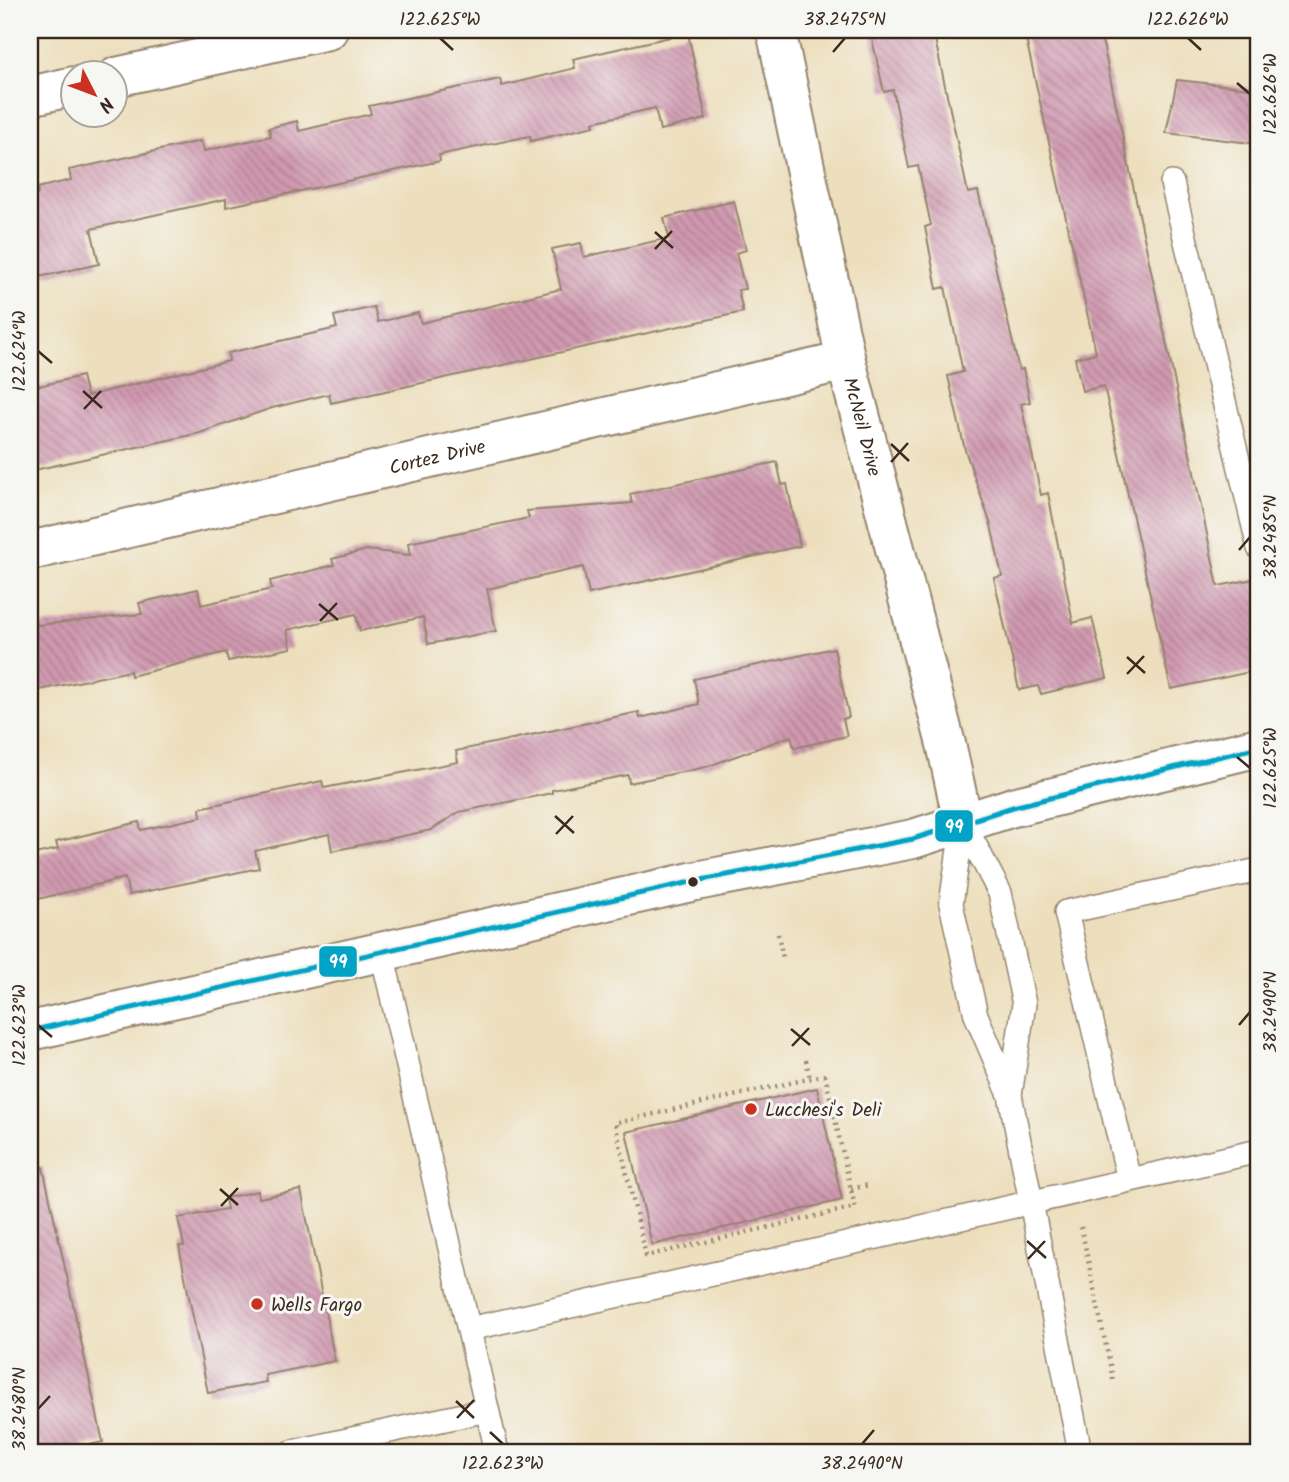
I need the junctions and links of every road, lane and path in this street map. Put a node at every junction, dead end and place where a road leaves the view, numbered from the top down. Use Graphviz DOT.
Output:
graph roads {
  1 [pos="328,30"];
  2 [pos="776,30"];
  3 [pos="130,74"];
  4 [pos="60,89"];
  5 [pos="30,96"];
  6 [pos="1172,183"];
  7 [pos="846,361"];
  8 [pos="1259,548"];
  9 [pos="30,551"];
  10 [pos="1259,747"];
  11 [pos="963,822"];
  12 [pos="1259,870"];
  13 [pos="778,934"];
  14 [pos="382,953"];
  15 [pos="783,958"];
  16 [pos="30,1031"];
  17 [pos="806,1060"];
  18 [pos="810,1078"];
  19 [pos="1010,1095"];
  20 [pos="1259,1150"];
  21 [pos="1129,1180"];
  22 [pos="869,1185"];
  23 [pos="851,1189"];
  24 [pos="1031,1202"];
  25 [pos="1081,1227"];
  26 [pos="469,1329"];
  27 [pos="1114,1384"];
  28 [pos="488,1410"];
  29 [pos="292,1452"];
  30 [pos="497,1452"];
  31 [pos="1080,1452"];
  1 -- 3 [label="street"];
  2 -- 7 [label="street, McNeil Drive"];
  4 -- 5 [label="street"];
  6 -- 8 [label="lane"];
  7 -- 9 [label="street, Cortez Drive"];
  7 -- 11 [label="street, McNeil Drive"];
  10 -- 11 [label="street"];
  11 -- 14 [label="street"];
  11 -- 19 [label="lane"];
  11 -- 19 [label="lane"];
  12 -- 21 [label="lane"];
  13 -- 15 [label="path"];
  14 -- 16 [label="street"];
  14 -- 26 [label="lane"];
  17 -- 18 [label="path"];
  18 -- 23 [label="path"];
  18 -- 23 [label="path"];
  19 -- 24 [label="lane"];
  20 -- 21 [label="lane"];
  21 -- 24 [label="lane"];
  22 -- 23 [label="path"];
  24 -- 26 [label="lane"];
  24 -- 31 [label="lane"];
  25 -- 27 [label="path"];
  26 -- 28 [label="lane"];
  28 -- 29 [label="lane"];
  28 -- 30 [label="lane"];
}
